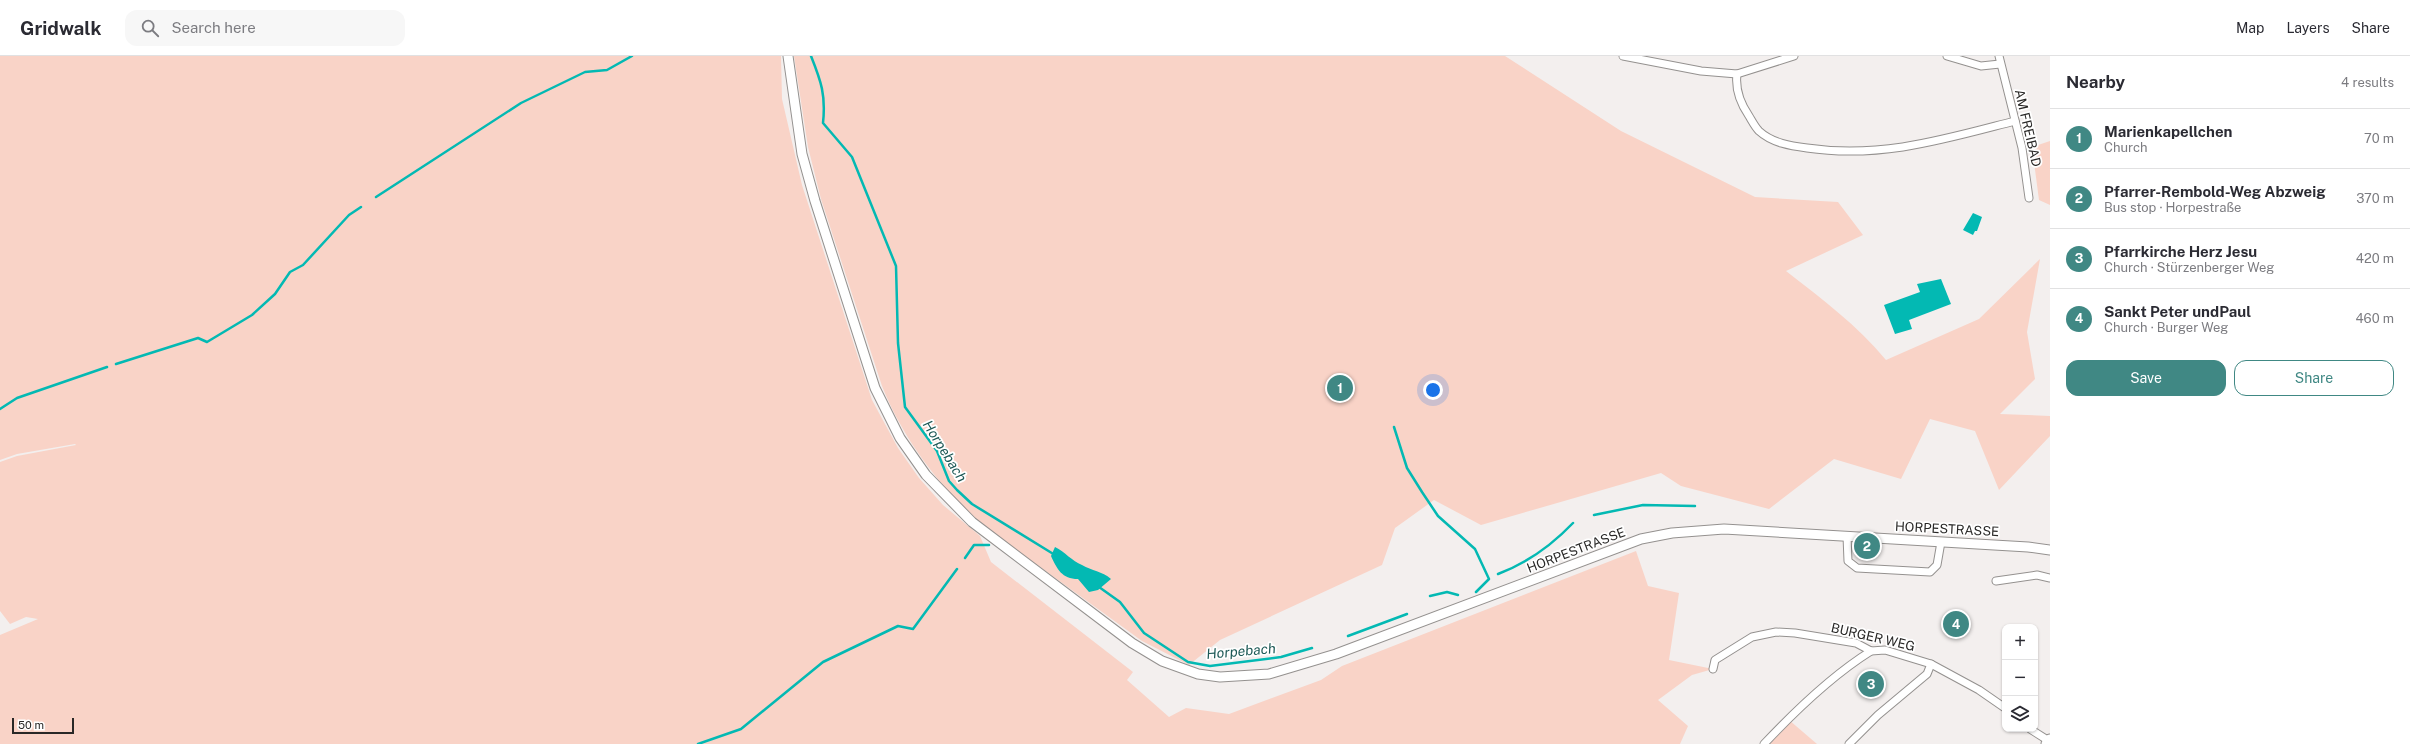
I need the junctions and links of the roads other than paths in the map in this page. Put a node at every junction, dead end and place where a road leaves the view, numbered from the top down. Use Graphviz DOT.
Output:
graph roads {
  1 [pos="788,56"];
  2 [pos="1623,56"];
  3 [pos="1794,56"];
  4 [pos="1947,56"];
  5 [pos="1999,56"];
  6 [pos="2000,64"];
  7 [pos="1737,74"];
  8 [pos="2015,121"];
  9 [pos="2029,198"];
  10 [pos="1847,536"];
  11 [pos="1941,542"];
  12 [pos="2050,550"];
  13 [pos="2050,578"];
  14 [pos="1996,581"];
  15 [pos="1871,651"];
  16 [pos="1931,664"];
  17 [pos="1713,668"];
  18 [pos="2002,706"];
  19 [pos="2034,732"];
  20 [pos="2049,742"];
  21 [pos="1764,744"];
  22 [pos="1849,744"];
  1 -- 10 [label="street, HORPESTRASSE"];
  2 -- 7 [label="street"];
  3 -- 7 [label="street"];
  4 -- 6 [label="street"];
  5 -- 6 [label="street, AM FREIBAD"];
  6 -- 8 [label="street, AM FREIBAD"];
  7 -- 8 [label="street"];
  8 -- 9 [label="street, AM FREIBAD"];
  10 -- 11 [label="street, HORPESTRASSE"];
  10 -- 11 [label="street"];
  11 -- 12 [label="street, HORPESTRASSE"];
  13 -- 14 [label="street"];
  15 -- 16 [label="street, BURGER WEG"];
  15 -- 17 [label="street, BURGER WEG"];
  15 -- 21 [label="street"];
  16 -- 18 [label="street, BURGER WEG"];
  16 -- 22 [label="street"];
  19 -- 20 [label="street"];
}
